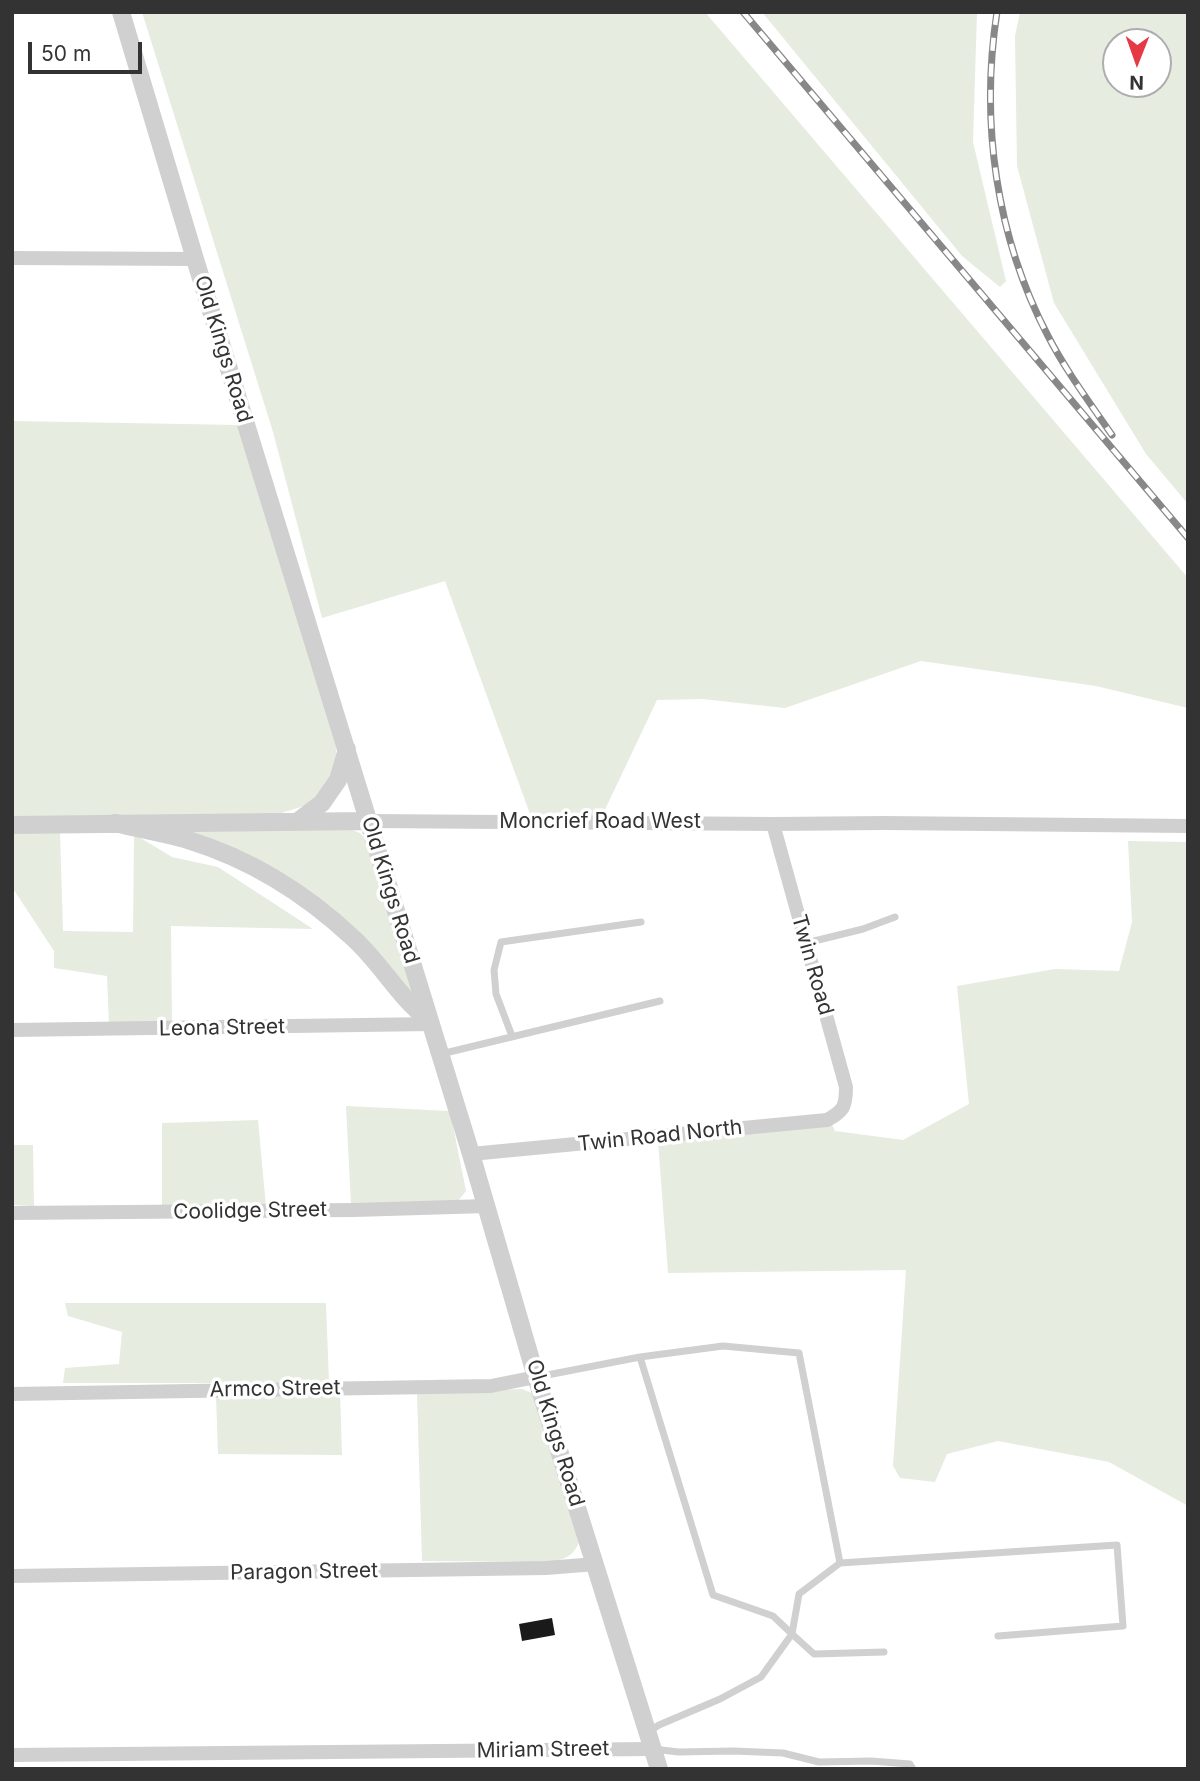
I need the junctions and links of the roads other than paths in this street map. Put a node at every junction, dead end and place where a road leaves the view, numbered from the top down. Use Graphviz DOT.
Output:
graph roads {
  1 [pos="121,12"];
  2 [pos="12,258"];
  3 [pos="195,259"];
  4 [pos="347,749"];
  5 [pos="369,821"];
  6 [pos="297,822"];
  7 [pos="115,823"];
  8 [pos="773,824"];
  9 [pos="12,825"];
  10 [pos="1188,825"];
  11 [pos="895,917"];
  12 [pos="641,922"];
  13 [pos="805,943"];
  14 [pos="660,1001"];
  15 [pos="432,1024"];
  16 [pos="12,1030"];
  17 [pos="512,1036"];
  18 [pos="440,1054"];
  19 [pos="844,1107"];
  20 [pos="471,1154"];
  21 [pos="487,1206"];
  22 [pos="12,1213"];
  23 [pos="640,1357"];
  24 [pos="536,1377"];
  25 [pos="12,1394"];
  26 [pos="840,1563"];
  27 [pos="596,1564"];
  28 [pos="12,1576"];
  29 [pos="792,1634"];
  30 [pos="998,1636"];
  31 [pos="884,1652"];
  32 [pos="650,1740"];
  33 [pos="12,1755"];
  34 [pos="822,1765"];
  35 [pos="659,1769"];
  36 [pos="913,1769"];
  1 -- 3 [label="street, Old Kings Road"];
  2 -- 3 [label="street"];
  3 -- 4 [label="street, Old Kings Road"];
  4 -- 5 [label="street, Old Kings Road"];
  4 -- 6 [label="street"];
  5 -- 6 [label="street, Moncrief Road West"];
  5 -- 8 [label="street, Moncrief Road West"];
  5 -- 15 [label="street, Old Kings Road"];
  6 -- 7 [label="street, Moncrief Road West"];
  7 -- 9 [label="street, Moncrief Road West"];
  7 -- 15 [label="street"];
  8 -- 10 [label="street, Moncrief Road West"];
  8 -- 13 [label="street, Twin Road"];
  11 -- 13 [label="lane"];
  12 -- 17 [label="lane"];
  13 -- 19 [label="street, Twin Road"];
  14 -- 17 [label="lane"];
  15 -- 16 [label="street, Leona Street"];
  15 -- 18 [label="street, Old Kings Road"];
  17 -- 18 [label="lane"];
  18 -- 20 [label="street, Old Kings Road"];
  19 -- 20 [label="street, Twin Road North"];
  20 -- 21 [label="street, Old Kings Road"];
  21 -- 22 [label="street, Coolidge Street"];
  21 -- 24 [label="street, Old Kings Road"];
  23 -- 24 [label="lane"];
  23 -- 26 [label="lane"];
  23 -- 29 [label="lane"];
  24 -- 25 [label="street, Armco Street"];
  24 -- 27 [label="street, Old Kings Road"];
  26 -- 29 [label="lane"];
  26 -- 30 [label="lane"];
  27 -- 28 [label="street, Paragon Street"];
  27 -- 32 [label="street, Old Kings Road"];
  29 -- 31 [label="lane"];
  29 -- 32 [label="lane"];
  32 -- 33 [label="street, Miriam Street"];
  32 -- 34 [label="lane"];
  32 -- 35 [label="street, Old Kings Road"];
  34 -- 36 [label="lane"];
}
